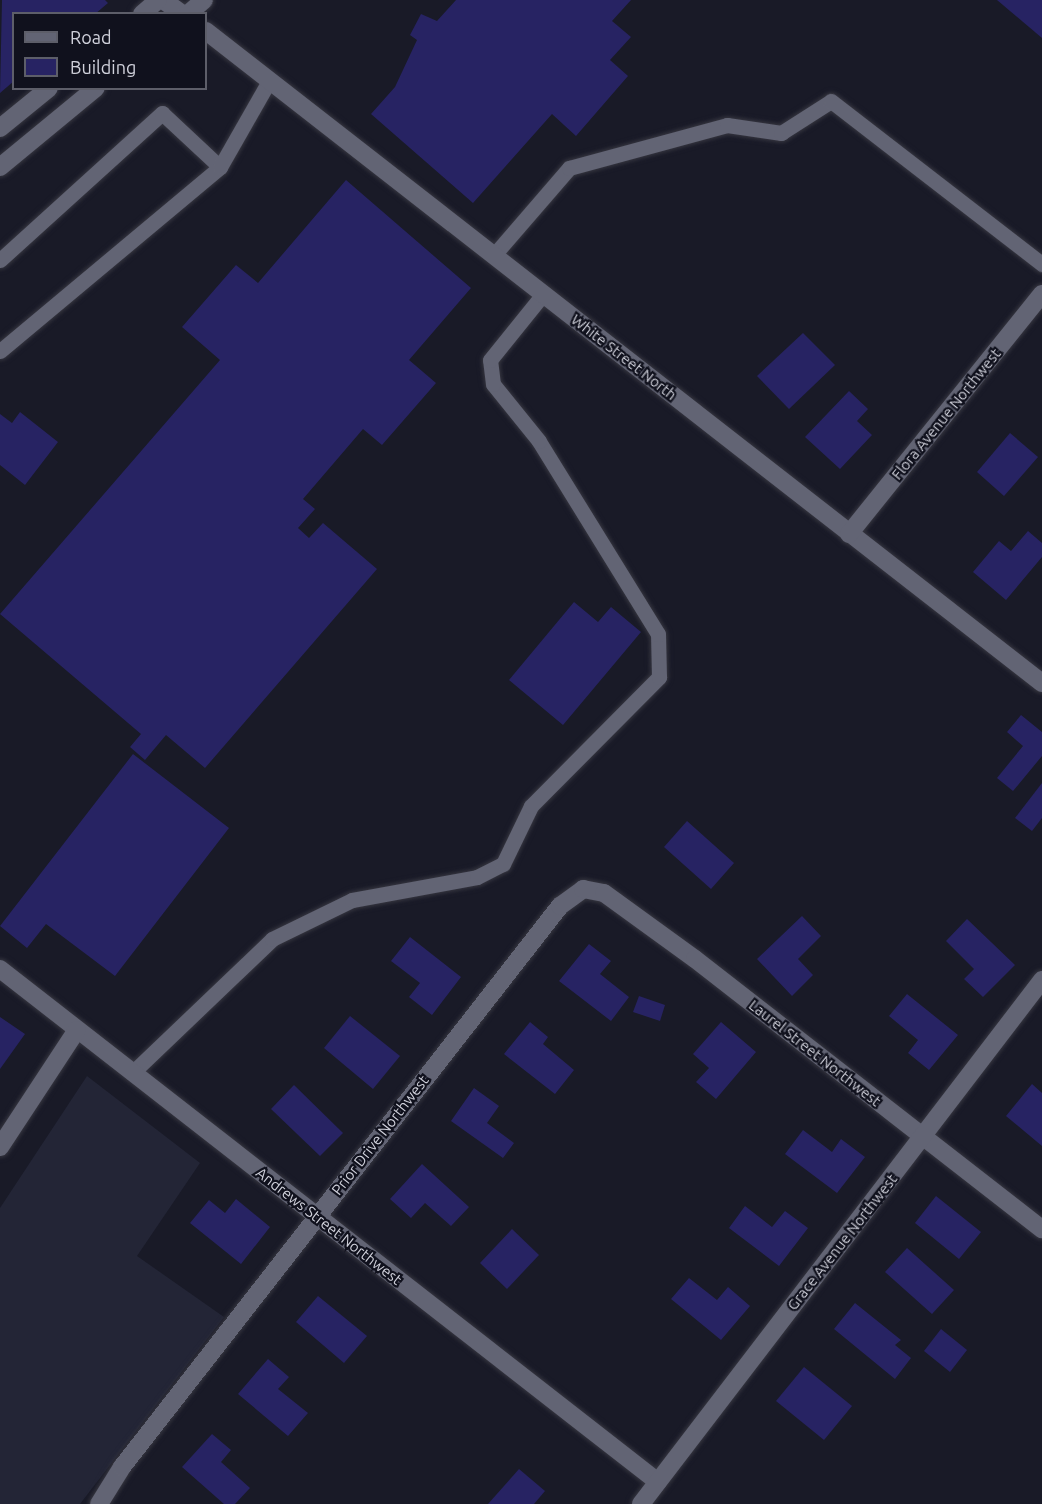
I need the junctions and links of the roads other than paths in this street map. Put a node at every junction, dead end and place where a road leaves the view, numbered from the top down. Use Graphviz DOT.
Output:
graph roads {
  1 [pos="158,0"];
  2 [pos="163,0"];
  3 [pos="204,0"];
  4 [pos="144,12"];
  5 [pos="179,12"];
  6 [pos="190,12"];
  7 [pos="207,32"];
  8 [pos="269,81"];
  9 [pos="47,90"];
  10 [pos="94,90"];
  11 [pos="0,128"];
  12 [pos="0,167"];
  13 [pos="220,167"];
  14 [pos="494,255"];
  15 [pos="0,260"];
  16 [pos="1042,264"];
  17 [pos="544,293"];
  18 [pos="1042,294"];
  19 [pos="0,351"];
  20 [pos="849,534"];
  21 [pos="1042,683"];
  22 [pos="584,889"];
  23 [pos="0,969"];
  24 [pos="1042,980"];
  25 [pos="77,1030"];
  26 [pos="132,1072"];
  27 [pos="922,1137"];
  28 [pos="0,1147"];
  29 [pos="316,1215"];
  30 [pos="1042,1228"];
  31 [pos="658,1482"];
  32 [pos="99,1504"];
  33 [pos="641,1504"];
  1 -- 4 [label="street"];
  2 -- 5 [label="street"];
  3 -- 6 [label="street"];
  7 -- 8 [label="street, White Street North"];
  8 -- 13 [label="lane"];
  8 -- 14 [label="street, White Street North"];
  9 -- 11 [label="street"];
  10 -- 12 [label="street"];
  13 -- 15 [label="lane"];
  13 -- 19 [label="lane"];
  14 -- 16 [label="lane"];
  14 -- 17 [label="street, White Street North"];
  17 -- 20 [label="street, White Street North"];
  17 -- 26 [label="lane"];
  18 -- 20 [label="street, Flora Avenue Northwest"];
  20 -- 21 [label="street, White Street North"];
  22 -- 27 [label="street, Laurel Street Northwest"];
  22 -- 29 [label="street, Prior Drive Northwest"];
  23 -- 25 [label="street, Andrews Street Northwest"];
  24 -- 27 [label="street, Grace Avenue Northwest"];
  25 -- 26 [label="street, Andrews Street Northwest"];
  25 -- 28 [label="street"];
  26 -- 29 [label="street, Andrews Street Northwest"];
  27 -- 30 [label="street, Laurel Street Northwest"];
  27 -- 31 [label="street, Grace Avenue Northwest"];
  29 -- 31 [label="street, Andrews Street Northwest"];
  29 -- 32 [label="street, Prior Drive Northwest"];
  31 -- 33 [label="street, Grace Avenue Northwest"];
}
